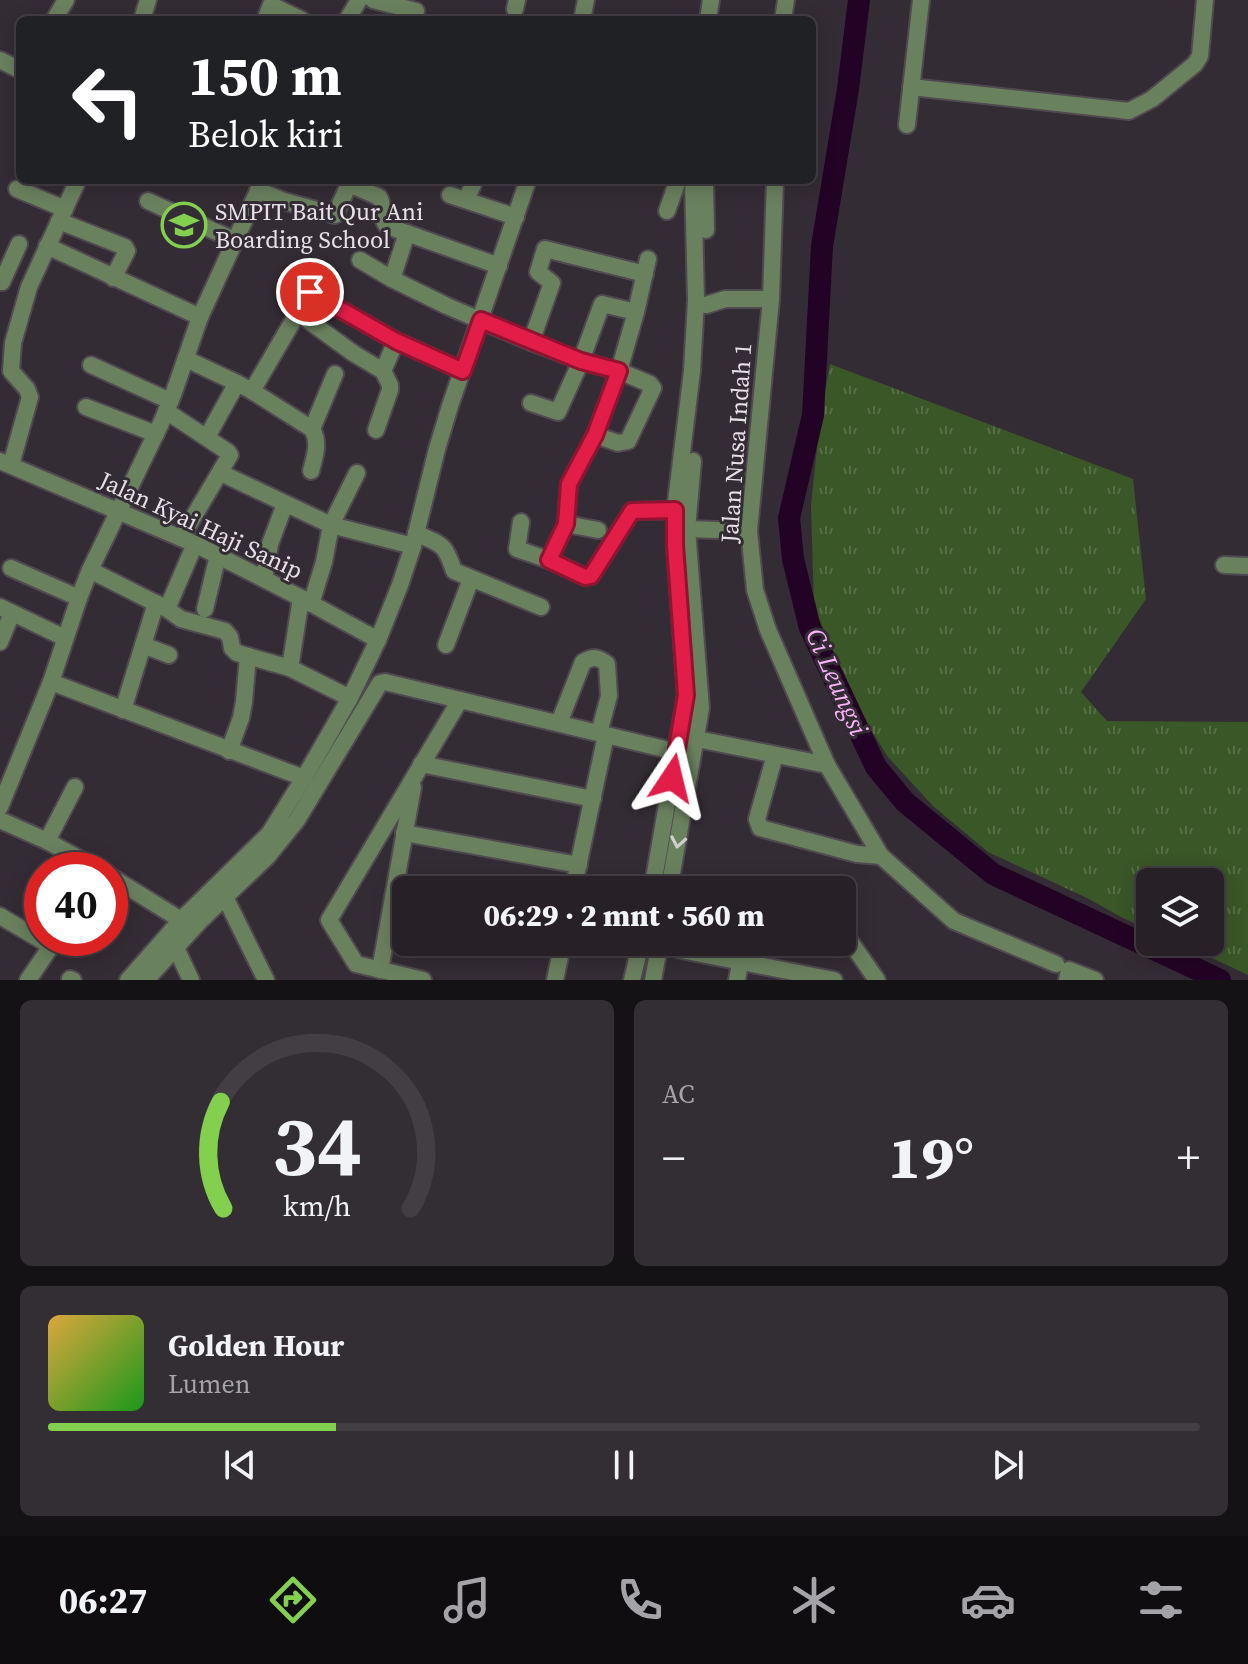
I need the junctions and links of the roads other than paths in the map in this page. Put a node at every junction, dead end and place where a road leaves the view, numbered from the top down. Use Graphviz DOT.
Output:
graph roads {
  1 [pos="373,0"];
  2 [pos="921,0"];
  3 [pos="1205,0"];
  4 [pos="265,8"];
  5 [pos="416,11"];
  6 [pos="290,16"];
  7 [pos="911,87"];
  8 [pos="907,125"];
  9 [pos="76,184"];
  10 [pos="349,184"];
  11 [pos="354,184"];
  12 [pos="471,184"];
  13 [pos="527,184"];
  14 [pos="677,184"];
  15 [pos="693,184"];
  16 [pos="705,184"];
  17 [pos="775,184"];
  18 [pos="261,185"];
  19 [pos="17,189"];
  20 [pos="148,201"];
  21 [pos="667,211"];
  22 [pos="62,215"];
  23 [pos="516,217"];
  24 [pos="407,233"];
  25 [pos="234,240"];
  26 [pos="19,244"];
  27 [pos="47,246"];
  28 [pos="360,260"];
  29 [pos="499,266"];
  30 [pos="113,278"];
  31 [pos="392,279"];
  32 [pos="1,282"];
  33 [pos="29,287"];
  34 [pos="771,299"];
  35 [pos="706,305"];
  36 [pos="636,312"];
  37 [pos="298,313"];
  38 [pos="200,317"];
  39 [pos="481,320"];
  40 [pos="396,341"];
  41 [pos="531,342"];
  42 [pos="186,359"];
  43 [pos="581,361"];
  44 [pos="91,365"];
  45 [pos="383,371"];
  46 [pos="463,371"];
  47 [pos="619,371"];
  48 [pos="335,374"];
  49 [pos="245,387"];
  50 [pos="531,403"];
  51 [pos="168,406"];
  52 [pos="86,407"];
  53 [pos="312,429"];
  54 [pos="376,430"];
  55 [pos="156,434"];
  56 [pos="595,435"];
  57 [pos="207,437"];
  58 [pos="6,463"];
  59 [pos="687,463"];
  60 [pos="311,471"];
  61 [pos="221,473"];
  62 [pos="357,473"];
  63 [pos="285,504"];
  64 [pos="675,510"];
  65 [pos="120,511"];
  66 [pos="521,522"];
  67 [pos="566,524"];
  68 [pos="331,525"];
  69 [pos="687,529"];
  70 [pos="598,530"];
  71 [pos="749,531"];
  72 [pos="414,540"];
  73 [pos="188,541"];
  74 [pos="218,555"];
  75 [pos="549,560"];
  76 [pos="1224,565"];
  77 [pos="1248,566"];
  78 [pos="11,568"];
  79 [pos="90,570"];
  80 [pos="264,579"];
  81 [pos="471,579"];
  82 [pos="79,598"];
  83 [pos="306,601"];
  84 [pos="162,606"];
  85 [pos="541,607"];
  86 [pos="205,609"];
  87 [pos="6,610"];
  88 [pos="65,638"];
  89 [pos="378,640"];
  90 [pos="0,642"];
  91 [pos="143,645"];
  92 [pos="446,645"];
  93 [pos="169,655"];
  94 [pos="248,656"];
  95 [pos="290,668"];
  96 [pos="51,682"];
  97 [pos="350,698"];
  98 [pos="460,700"];
  99 [pos="123,710"];
  100 [pos="559,723"];
  101 [pos="602,734"];
  102 [pos="697,739"];
  103 [pos="229,751"];
  104 [pos="677,752"];
  105 [pos="775,755"];
  106 [pos="827,765"];
  107 [pos="418,769"];
  108 [pos="304,778"];
  109 [pos="75,787"];
  110 [pos="593,799"];
  111 [pos="0,807"];
  112 [pos="0,820"];
  113 [pos="404,833"];
  114 [pos="47,841"];
  115 [pos="67,852"];
  116 [pos="881,856"];
  117 [pos="579,865"];
  118 [pos="401,876"];
  119 [pos="576,876"];
  120 [pos="655,876"];
  121 [pos="672,876"];
  122 [pos="128,887"];
  123 [pos="225,897"];
  124 [pos="0,916"];
  125 [pos="181,920"];
  126 [pos="392,925"];
  127 [pos="24,928"];
  128 [pos="176,948"];
  129 [pos="856,950"];
  130 [pos="44,956"];
  131 [pos="560,956"];
  132 [pos="638,956"];
  133 [pos="658,956"];
  134 [pos="714,956"];
  135 [pos="742,956"];
  136 [pos="741,961"];
  137 [pos="1056,964"];
  138 [pos="380,970"];
  139 [pos="28,980"];
  140 [pos="128,980"];
  141 [pos="146,980"];
  142 [pos="191,980"];
  143 [pos="266,980"];
  144 [pos="423,980"];
  145 [pos="555,980"];
  146 [pos="632,980"];
  147 [pos="653,980"];
  148 [pos="737,980"];
  149 [pos="834,980"];
  150 [pos="877,980"];
  151 [pos="1067,980"];
  152 [pos="1095,980"];
  1 -- 5 [label="street"];
  2 -- 7 [label="street"];
  3 -- 7 [label="street"];
  4 -- 6 [label="street"];
  7 -- 8 [label="street"];
  9 -- 22 [label="street"];
  10 -- 18 [label="street"];
  11 -- 24 [label="street"];
  12 -- 23 [label="street"];
  13 -- 23 [label="street"];
  14 -- 21 [label="street"];
  15 -- 59 [label="street"];
  16 -- 35 [label="street"];
  17 -- 34 [label="street, Jalan Nusa Indah 1"];
  18 -- 25 [label="street"];
  19 -- 22 [label="street"];
  20 -- 25 [label="street"];
  22 -- 27 [label="street"];
  22 -- 30 [label="street"];
  23 -- 29 [label="street"];
  24 -- 29 [label="street"];
  24 -- 31 [label="street"];
  25 -- 38 [label="street"];
  26 -- 32 [label="street"];
  27 -- 30 [label="street"];
  27 -- 33 [label="street"];
  28 -- 31 [label="street"];
  29 -- 39 [label="street"];
  30 -- 38 [label="street"];
  31 -- 39 [label="street"];
  32 -- 33 [label="street"];
  33 -- 58 [label="street"];
  34 -- 35 [label="street"];
  34 -- 71 [label="street, Jalan Nusa Indah 1"];
  35 -- 59 [label="street"];
  36 -- 41 [label="street"];
  36 -- 43 [label="street"];
  36 -- 47 [label="street"];
  37 -- 40 [label="street"];
  37 -- 45 [label="street"];
  37 -- 49 [label="street"];
  38 -- 42 [label="street"];
  39 -- 41 [label="street"];
  39 -- 46 [label="street"];
  40 -- 45 [label="street"];
  40 -- 46 [label="street"];
  41 -- 43 [label="street"];
  42 -- 49 [label="street"];
  42 -- 51 [label="street"];
  43 -- 47 [label="street"];
  43 -- 50 [label="street"];
  44 -- 51 [label="street"];
  45 -- 54 [label="street"];
  46 -- 72 [label="street"];
  47 -- 56 [label="street"];
  47 -- 56 [label="street"];
  48 -- 53 [label="street"];
  49 -- 53 [label="street"];
  49 -- 57 [label="street"];
  51 -- 55 [label="street"];
  51 -- 57 [label="street"];
  52 -- 55 [label="street"];
  53 -- 60 [label="street"];
  55 -- 65 [label="street"];
  56 -- 67 [label="street"];
  57 -- 61 [label="street"];
  58 -- 65 [label="street, Jalan Kyai Haji Sanip"];
  59 -- 64 [label="street"];
  59 -- 69 [label="street"];
  61 -- 63 [label="street"];
  61 -- 73 [label="street"];
  62 -- 68 [label="street"];
  63 -- 68 [label="street"];
  63 -- 80 [label="street"];
  64 -- 75 [label="street"];
  64 -- 104 [label="street"];
  65 -- 73 [label="street, Jalan Kyai Haji Sanip"];
  65 -- 79 [label="street"];
  66 -- 75 [label="street"];
  67 -- 70 [label="street"];
  67 -- 75 [label="street"];
  68 -- 72 [label="street"];
  68 -- 83 [label="street"];
  69 -- 71 [label="street"];
  69 -- 102 [label="street"];
  71 -- 106 [label="street, Jalan Nusa Indah 1"];
  72 -- 81 [label="street"];
  72 -- 89 [label="street"];
  73 -- 74 [label="street, Jalan Kyai Haji Sanip"];
  73 -- 84 [label="street"];
  74 -- 80 [label="street, Jalan Kyai Haji Sanip"];
  74 -- 86 [label="street"];
  76 -- 77 [label="street"];
  78 -- 82 [label="street"];
  79 -- 82 [label="street"];
  79 -- 84 [label="street"];
  80 -- 83 [label="street, Jalan Kyai Haji Sanip"];
  81 -- 85 [label="street"];
  81 -- 92 [label="street"];
  82 -- 88 [label="street"];
  83 -- 89 [label="street, Jalan Kyai Haji Sanip"];
  83 -- 95 [label="street"];
  84 -- 91 [label="street"];
  84 -- 94 [label="street"];
  87 -- 88 [label="street"];
  87 -- 90 [label="street"];
  88 -- 96 [label="street"];
  89 -- 97 [label="street"];
  91 -- 93 [label="street"];
  91 -- 99 [label="street"];
  94 -- 95 [label="street"];
  94 -- 103 [label="street"];
  95 -- 97 [label="street"];
  96 -- 99 [label="street"];
  96 -- 111 [label="street"];
  97 -- 108 [label="street"];
  98 -- 100 [label="street"];
  98 -- 107 [label="street"];
  98 -- 123 [label="street"];
  99 -- 103 [label="street"];
  100 -- 101 [label="street"];
  100 -- 101 [label="street"];
  101 -- 104 [label="street"];
  101 -- 110 [label="street"];
  102 -- 105 [label="street"];
  102 -- 121 [label="street, one-way"];
  103 -- 108 [label="street"];
  104 -- 120 [label="street"];
  105 -- 106 [label="street"];
  105 -- 116 [label="street"];
  106 -- 116 [label="street, Jalan Nusa Indah 1"];
  107 -- 110 [label="street"];
  107 -- 113 [label="street"];
  107 -- 138 [label="street"];
  108 -- 125 [label="street"];
  109 -- 114 [label="street"];
  110 -- 117 [label="street"];
  112 -- 114 [label="street"];
  113 -- 117 [label="street"];
  113 -- 118 [label="street"];
  114 -- 115 [label="street"];
  116 -- 137 [label="street, Jalan Nusa Indah 1"];
  117 -- 119 [label="street"];
  122 -- 125 [label="street"];
  123 -- 128 [label="street"];
  123 -- 143 [label="street"];
  124 -- 127 [label="street"];
  125 -- 140 [label="street"];
  126 -- 138 [label="street"];
  128 -- 141 [label="street"];
  128 -- 142 [label="street"];
  129 -- 150 [label="street"];
  130 -- 139 [label="street"];
  131 -- 145 [label="street"];
  132 -- 146 [label="street"];
  133 -- 147 [label="street"];
  134 -- 136 [label="street"];
  135 -- 136 [label="street"];
  136 -- 148 [label="street"];
  136 -- 149 [label="street"];
  138 -- 144 [label="street"];
  151 -- 152 [label="street"];
}
